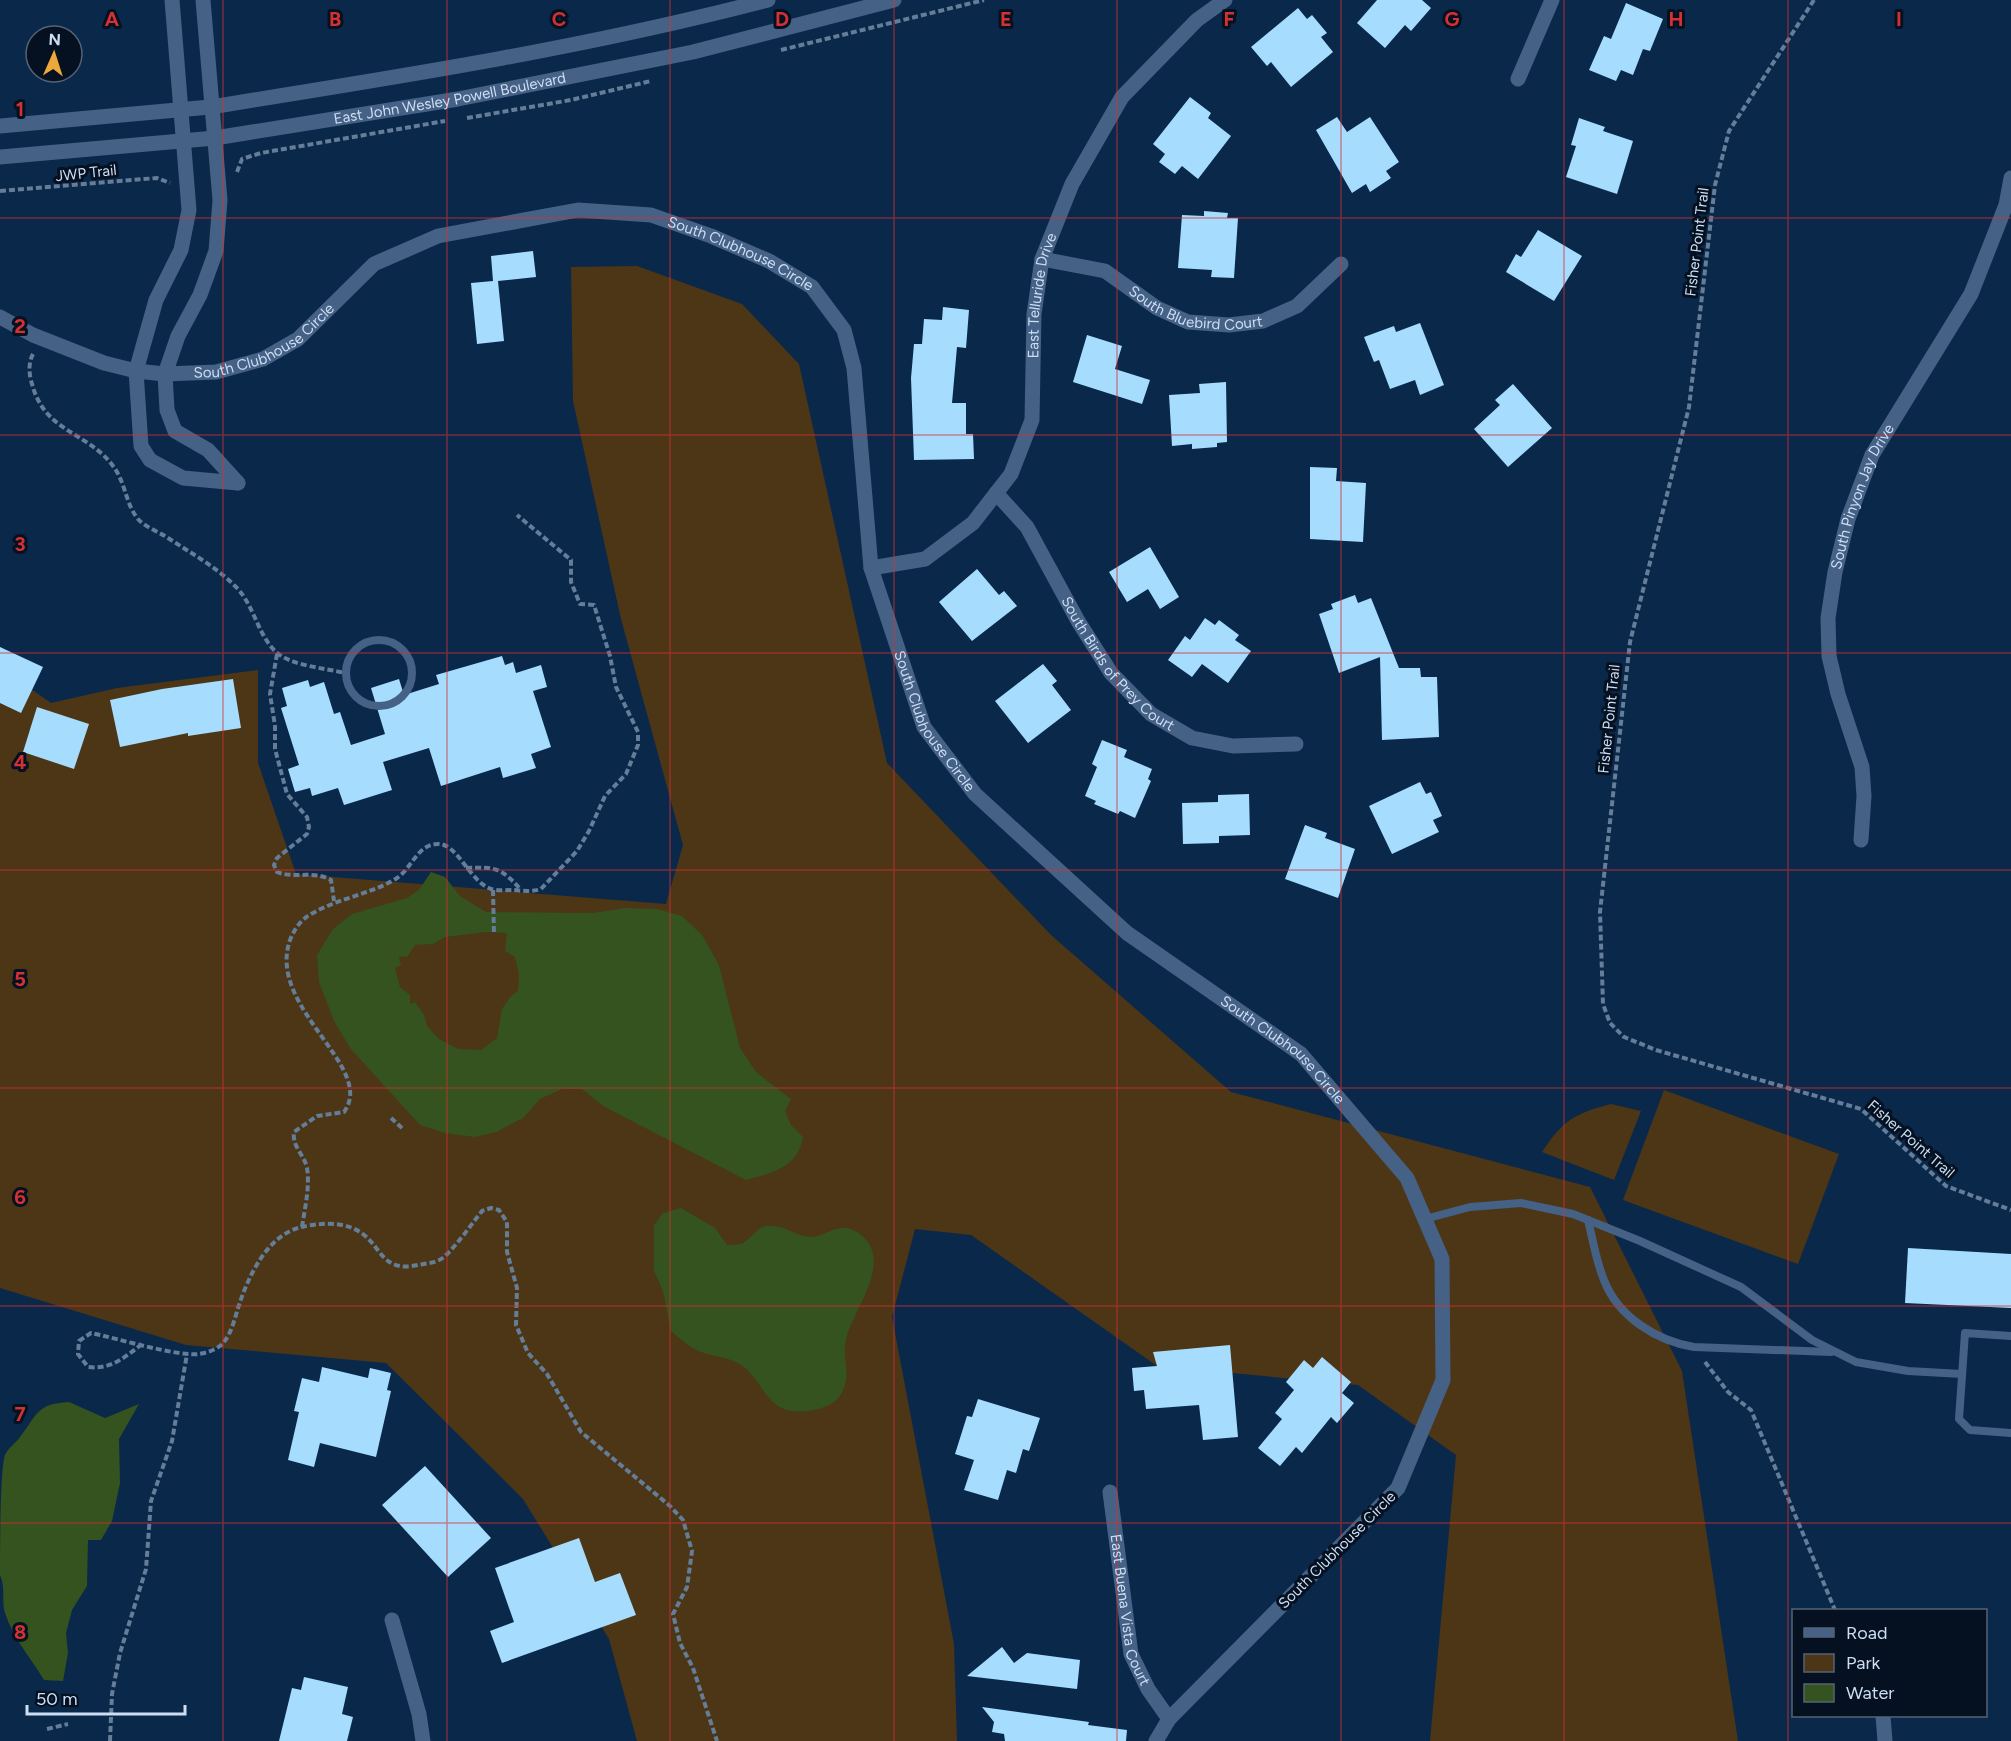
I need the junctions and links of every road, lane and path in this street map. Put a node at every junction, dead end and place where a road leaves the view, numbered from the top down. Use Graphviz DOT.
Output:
graph roads {
  1 [pos="172,0"];
  2 [pos="203,0"];
  3 [pos="768,0"];
  4 [pos="894,0"];
  5 [pos="1225,0"];
  6 [pos="1552,0"];
  7 [pos="1814,0"];
  8 [pos="1518,79"];
  9 [pos="210,107"];
  10 [pos="181,112"];
  11 [pos="0,126"];
  12 [pos="215,138"];
  13 [pos="184,143"];
  14 [pos="0,158"];
  15 [pos="2011,178"];
  16 [pos="174,184"];
  17 [pos="0,191"];
  18 [pos="1042,259"];
  19 [pos="1341,264"];
  20 [pos="0,317"];
  21 [pos="41,338"];
  22 [pos="136,371"];
  23 [pos="165,374"];
  24 [pos="996,494"];
  25 [pos="517,515"];
  26 [pos="871,568"];
  27 [pos="277,654"];
  28 [pos="345,673"];
  29 [pos="1296,744"];
  30 [pos="1861,840"];
  31 [pos="466,868"];
  32 [pos="493,890"];
  33 [pos="522,891"];
  34 [pos="334,901"];
  35 [pos="494,934"];
  36 [pos="391,1118"];
  37 [pos="403,1129"];
  38 [pos="2011,1210"];
  39 [pos="1425,1219"];
  40 [pos="1588,1221"];
  41 [pos="302,1227"];
  42 [pos="2011,1336"];
  43 [pos="142,1344"];
  44 [pos="1694,1347"];
  45 [pos="1834,1352"];
  46 [pos="187,1354"];
  47 [pos="1962,1374"];
  48 [pos="2011,1432"];
  49 [pos="1110,1492"];
  50 [pos="1834,1609"];
  51 [pos="392,1620"];
  52 [pos="1883,1717"];
  53 [pos="1169,1719"];
  54 [pos="68,1724"];
  55 [pos="47,1729"];
  56 [pos="110,1741"];
  57 [pos="423,1741"];
  58 [pos="717,1741"];
  59 [pos="1156,1741"];
  60 [pos="1885,1741"];
  1 -- 10 [label="street"];
  2 -- 9 [label="street"];
  3 -- 9 [label="street, East John Wesley Powell Boulevard"];
  4 -- 12 [label="street, East John Wesley Powell Boulevard"];
  5 -- 18 [label="street, East Telluride Drive"];
  6 -- 8 [label="street"];
  7 -- 38 [label="path, Fisher Point Trail"];
  9 -- 10 [label="street, East John Wesley Powell Boulevard"];
  9 -- 12 [label="street"];
  10 -- 11 [label="street, East John Wesley Powell Boulevard"];
  10 -- 13 [label="street"];
  12 -- 13 [label="street, East John Wesley Powell Boulevard"];
  12 -- 23 [label="street"];
  13 -- 14 [label="street, East John Wesley Powell Boulevard"];
  13 -- 22 [label="street"];
  15 -- 30 [label="street, South Pinyon Jay Drive"];
  16 -- 17 [label="path, JWP Trail"];
  18 -- 19 [label="street, South Bluebird Court"];
  18 -- 24 [label="street, East Telluride Drive"];
  20 -- 21 [label="street, South Clubhouse Circle"];
  21 -- 22 [label="street, South Clubhouse Circle"];
  21 -- 27 [label="path"];
  22 -- 23 [label="street, South Clubhouse Circle"];
  22 -- 23 [label="street"];
  23 -- 26 [label="street, South Clubhouse Circle"];
  24 -- 26 [label="street, East Telluride Drive"];
  24 -- 29 [label="street, South Birds of Prey Court"];
  25 -- 33 [label="path"];
  26 -- 39 [label="street, South Clubhouse Circle"];
  27 -- 28 [label="path"];
  27 -- 34 [label="path"];
  28 -- 28 [label="lane"];
  31 -- 32 [label="path"];
  31 -- 33 [label="path"];
  31 -- 34 [label="path"];
  32 -- 33 [label="path"];
  32 -- 35 [label="path"];
  34 -- 41 [label="path"];
  36 -- 37 [label="path"];
  39 -- 40 [label="lane"];
  39 -- 53 [label="street, South Clubhouse Circle"];
  40 -- 44 [label="lane"];
  40 -- 45 [label="lane"];
  41 -- 46 [label="path"];
  41 -- 58 [label="path"];
  42 -- 47 [label="lane"];
  43 -- 43 [label="path"];
  43 -- 46 [label="path"];
  44 -- 45 [label="lane"];
  44 -- 50 [label="path"];
  45 -- 47 [label="lane"];
  46 -- 56 [label="path"];
  47 -- 48 [label="lane"];
  49 -- 53 [label="street, East Buena Vista Court"];
  51 -- 57 [label="street"];
  52 -- 60 [label="street"];
  53 -- 59 [label="street, South Clubhouse Circle"];
  54 -- 55 [label="path"];
}
